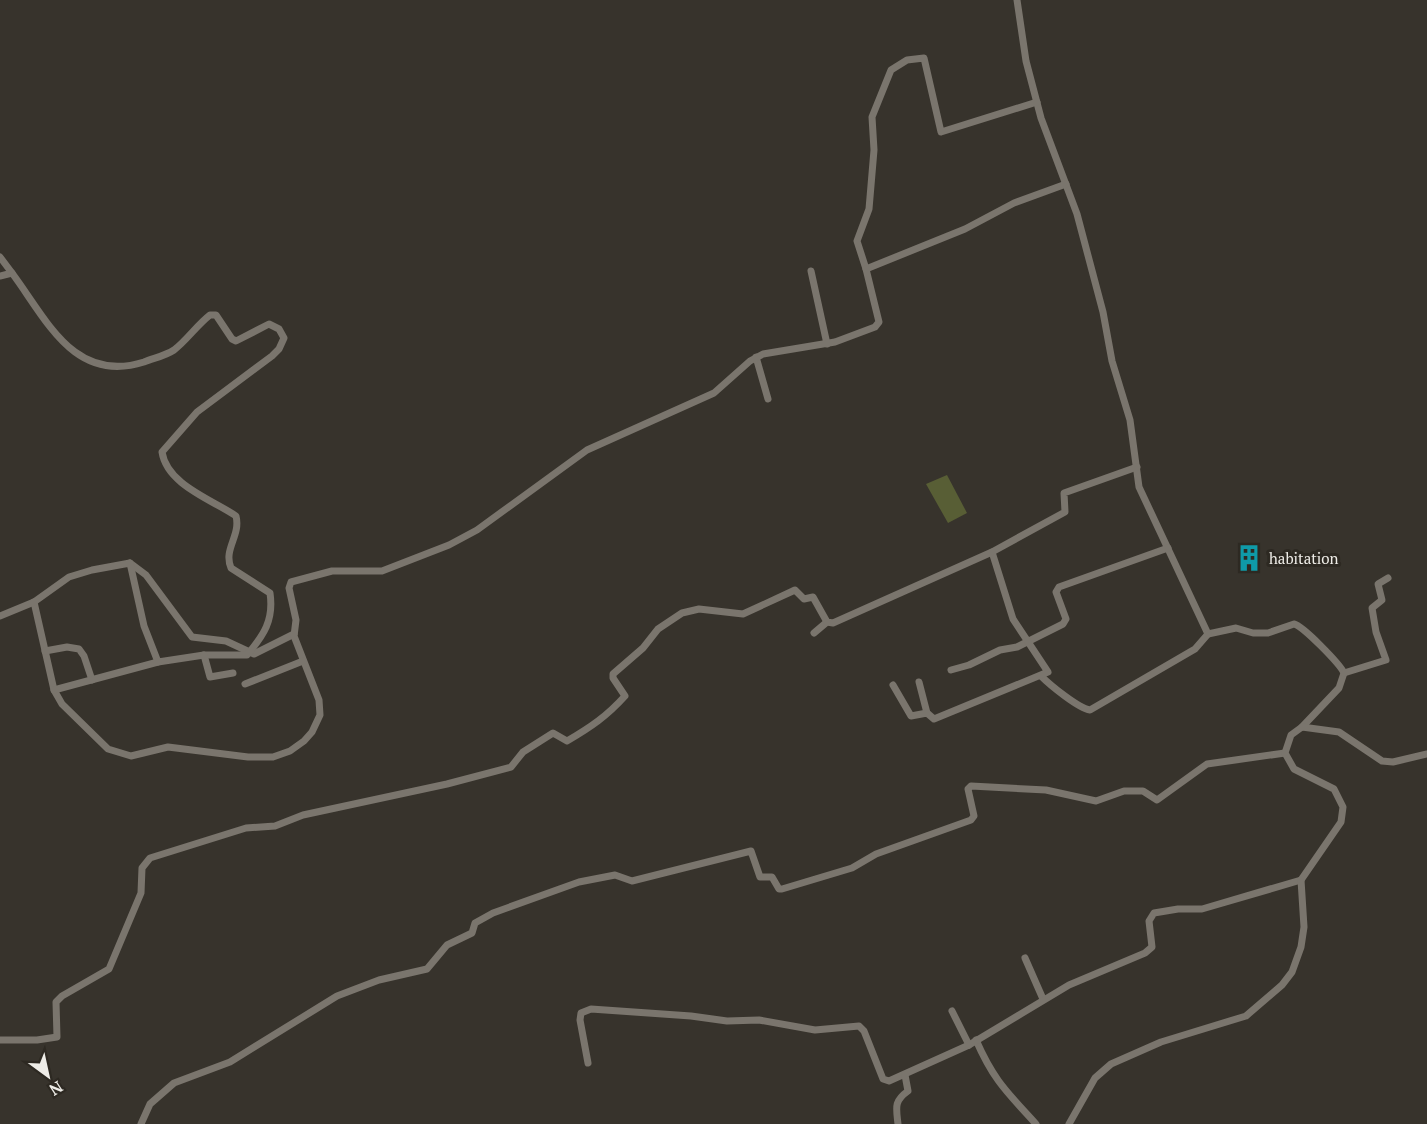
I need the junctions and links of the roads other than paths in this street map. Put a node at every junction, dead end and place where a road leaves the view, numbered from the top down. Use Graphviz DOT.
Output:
graph roads {
  1 [pos="1017,0"];
  2 [pos="1037,102"];
  3 [pos="1066,184"];
  4 [pos="0,257"];
  5 [pos="866,269"];
  6 [pos="811,271"];
  7 [pos="12,273"];
  8 [pos="0,276"];
  9 [pos="827,344"];
  10 [pos="756,357"];
  11 [pos="768,399"];
  12 [pos="1137,467"];
  13 [pos="1168,548"];
  14 [pos="992,552"];
  15 [pos="130,563"];
  16 [pos="1388,578"];
  17 [pos="34,602"];
  18 [pos="0,616"];
  19 [pos="827,622"];
  20 [pos="814,633"];
  21 [pos="294,634"];
  22 [pos="1208,634"];
  23 [pos="1028,642"];
  24 [pos="45,651"];
  25 [pos="249,652"];
  26 [pos="204,655"];
  27 [pos="303,661"];
  28 [pos="158,662"];
  29 [pos="951,670"];
  30 [pos="232,673"];
  31 [pos="1344,673"];
  32 [pos="1041,676"];
  33 [pos="92,680"];
  34 [pos="919,682"];
  35 [pos="245,684"];
  36 [pos="893,685"];
  37 [pos="54,690"];
  38 [pos="927,713"];
  39 [pos="1302,727"];
  40 [pos="1285,753"];
  41 [pos="1427,754"];
  42 [pos="1301,880"];
  43 [pos="1025,958"];
  44 [pos="1043,999"];
  45 [pos="952,1011"];
  46 [pos="0,1040"];
  47 [pos="976,1040"];
  48 [pos="969,1045"];
  49 [pos="588,1063"];
  50 [pos="905,1075"];
  51 [pos="141,1124"];
  52 [pos="898,1124"];
  53 [pos="1036,1124"];
  54 [pos="1069,1124"];
  1 -- 2 [label="street"];
  2 -- 3 [label="street"];
  2 -- 5 [label="street"];
  3 -- 5 [label="street"];
  3 -- 12 [label="street"];
  4 -- 7 [label="street"];
  5 -- 9 [label="street"];
  6 -- 9 [label="street"];
  7 -- 8 [label="street"];
  7 -- 25 [label="street"];
  9 -- 10 [label="street"];
  10 -- 11 [label="street"];
  10 -- 21 [label="street"];
  12 -- 13 [label="street"];
  12 -- 14 [label="street"];
  13 -- 22 [label="street"];
  13 -- 23 [label="street"];
  14 -- 19 [label="street"];
  14 -- 23 [label="street"];
  15 -- 17 [label="street"];
  15 -- 25 [label="street"];
  15 -- 28 [label="street"];
  16 -- 31 [label="street"];
  17 -- 18 [label="street"];
  17 -- 24 [label="street"];
  19 -- 20 [label="street"];
  19 -- 46 [label="street"];
  21 -- 25 [label="street"];
  21 -- 27 [label="street"];
  22 -- 31 [label="street"];
  22 -- 32 [label="street"];
  23 -- 29 [label="street"];
  23 -- 32 [label="street"];
  24 -- 33 [label="street"];
  24 -- 37 [label="street"];
  25 -- 26 [label="street"];
  26 -- 28 [label="street"];
  26 -- 30 [label="street"];
  27 -- 35 [label="street"];
  27 -- 37 [label="street"];
  28 -- 33 [label="street"];
  31 -- 39 [label="street"];
  32 -- 38 [label="street"];
  33 -- 37 [label="street"];
  34 -- 38 [label="street"];
  36 -- 38 [label="street"];
  39 -- 40 [label="street"];
  39 -- 41 [label="street"];
  40 -- 42 [label="street"];
  40 -- 51 [label="street"];
  42 -- 44 [label="street"];
  42 -- 54 [label="street"];
  43 -- 44 [label="street"];
  44 -- 47 [label="street"];
  45 -- 48 [label="street"];
  47 -- 48 [label="street"];
  47 -- 53 [label="street"];
  48 -- 50 [label="street"];
  49 -- 50 [label="street"];
  50 -- 52 [label="street"];
}
